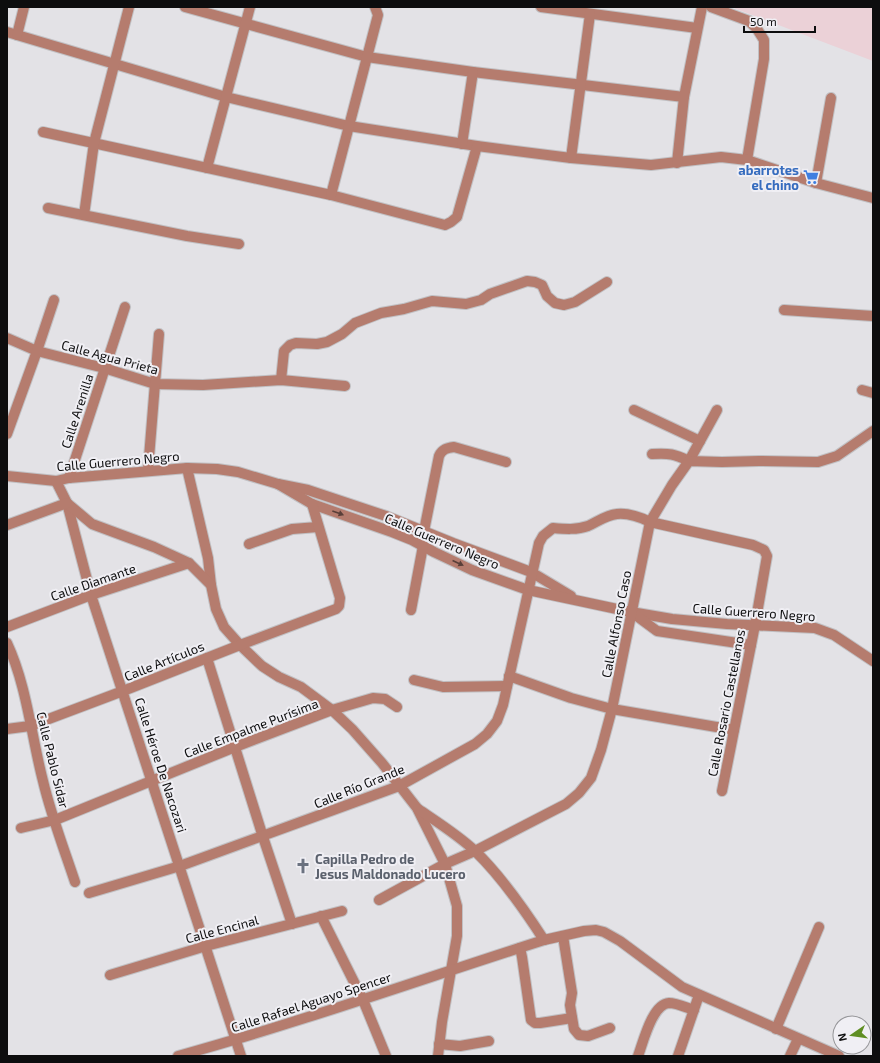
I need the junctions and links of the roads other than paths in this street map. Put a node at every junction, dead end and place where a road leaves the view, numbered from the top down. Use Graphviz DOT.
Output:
graph roads {
  1 [pos="24,7"];
  2 [pos="129,7"];
  3 [pos="184,7"];
  4 [pos="250,7"];
  5 [pos="375,7"];
  6 [pos="541,7"];
  7 [pos="702,7"];
  8 [pos="711,7"];
  9 [pos="590,14"];
  10 [pos="246,25"];
  11 [pos="697,28"];
  12 [pos="10,34"];
  13 [pos="367,57"];
  14 [pos="115,64"];
  15 [pos="472,72"];
  16 [pos="581,85"];
  17 [pos="226,97"];
  18 [pos="684,97"];
  19 [pos="831,98"];
  20 [pos="349,126"];
  21 [pos="43,132"];
  22 [pos="94,143"];
  23 [pos="462,144"];
  24 [pos="477,146"];
  25 [pos="571,158"];
  26 [pos="747,160"];
  27 [pos="677,163"];
  28 [pos="207,168"];
  29 [pos="816,183"];
  30 [pos="331,195"];
  31 [pos="873,198"];
  32 [pos="48,208"];
  33 [pos="84,215"];
  34 [pos="239,244"];
  35 [pos="607,282"];
  36 [pos="54,300"];
  37 [pos="125,307"];
  38 [pos="784,310"];
  39 [pos="873,316"];
  40 [pos="159,334"];
  41 [pos="7,338"];
  42 [pos="38,351"];
  43 [pos="104,368"];
  44 [pos="281,380"];
  45 [pos="155,384"];
  46 [pos="345,386"];
  47 [pos="862,390"];
  48 [pos="873,393"];
  49 [pos="634,410"];
  50 [pos="717,410"];
  51 [pos="873,431"];
  52 [pos="7,434"];
  53 [pos="700,442"];
  54 [pos="652,454"];
  55 [pos="690,461"];
  56 [pos="506,462"];
  57 [pos="187,468"];
  58 [pos="148,470"];
  59 [pos="7,476"];
  60 [pos="69,478"];
  61 [pos="56,481"];
  62 [pos="278,484"];
  63 [pos="67,503"];
  64 [pos="312,504"];
  65 [pos="650,522"];
  66 [pos="7,525"];
  67 [pos="318,527"];
  68 [pos="424,531"];
  69 [pos="249,544"];
  70 [pos="423,546"];
  71 [pos="188,563"];
  72 [pos="532,572"];
  73 [pos="210,585"];
  74 [pos="528,590"];
  75 [pos="91,595"];
  76 [pos="578,600"];
  77 [pos="411,610"];
  78 [pos="631,612"];
  79 [pos="755,625"];
  80 [pos="7,627"];
  81 [pos="7,643"];
  82 [pos="240,645"];
  83 [pos="751,645"];
  84 [pos="206,658"];
  85 [pos="873,661"];
  86 [pos="414,680"];
  87 [pos="508,681"];
  88 [pos="123,691"];
  89 [pos="397,707"];
  90 [pos="612,709"];
  91 [pos="332,710"];
  92 [pos="30,726"];
  93 [pos="7,729"];
  94 [pos="734,730"];
  95 [pos="235,747"];
  96 [pos="151,781"];
  97 [pos="399,786"];
  98 [pos="722,791"];
  99 [pos="417,808"];
  100 [pos="55,820"];
  101 [pos="21,828"];
  102 [pos="263,837"];
  103 [pos="475,851"];
  104 [pos="445,864"];
  105 [pos="180,866"];
  106 [pos="75,882"];
  107 [pos="89,893"];
  108 [pos="379,900"];
  109 [pos="342,911"];
  110 [pos="321,916"];
  111 [pos="292,924"];
  112 [pos="820,927"];
  113 [pos="563,936"];
  114 [pos="544,940"];
  115 [pos="206,946"];
  116 [pos="520,948"];
  117 [pos="451,970"];
  118 [pos="110,975"];
  119 [pos="699,995"];
  120 [pos="363,1000"];
  121 [pos="694,1010"];
  122 [pos="572,1018"];
  123 [pos="610,1028"];
  124 [pos="776,1029"];
  125 [pos="798,1039"];
  126 [pos="236,1040"];
  127 [pos="489,1041"];
  128 [pos="438,1044"];
  129 [pos="178,1056"];
  130 [pos="241,1056"];
  131 [pos="386,1056"];
  132 [pos="438,1056"];
  133 [pos="638,1056"];
  134 [pos="678,1056"];
  135 [pos="790,1056"];
  136 [pos="838,1056"];
  1 -- 12 [label="street"];
  2 -- 14 [label="street"];
  3 -- 10 [label="street"];
  4 -- 10 [label="street"];
  5 -- 13 [label="street"];
  6 -- 9 [label="street"];
  7 -- 11 [label="street"];
  8 -- 26 [label="street"];
  9 -- 11 [label="street"];
  9 -- 16 [label="street"];
  10 -- 13 [label="street"];
  10 -- 17 [label="street"];
  11 -- 18 [label="street"];
  12 -- 14 [label="street"];
  13 -- 15 [label="street"];
  13 -- 20 [label="street"];
  14 -- 17 [label="street"];
  14 -- 22 [label="street"];
  15 -- 16 [label="street"];
  15 -- 23 [label="street"];
  16 -- 18 [label="street"];
  16 -- 25 [label="street"];
  17 -- 20 [label="street"];
  17 -- 28 [label="street"];
  18 -- 27 [label="street"];
  19 -- 29 [label="street"];
  20 -- 23 [label="street"];
  20 -- 30 [label="street"];
  21 -- 22 [label="street"];
  22 -- 28 [label="street"];
  22 -- 33 [label="street"];
  23 -- 24 [label="street"];
  24 -- 25 [label="street"];
  24 -- 30 [label="street"];
  25 -- 27 [label="street"];
  26 -- 27 [label="street"];
  26 -- 29 [label="street"];
  28 -- 30 [label="street"];
  29 -- 31 [label="street"];
  32 -- 33 [label="street"];
  33 -- 34 [label="street"];
  35 -- 44 [label="street"];
  36 -- 42 [label="street"];
  37 -- 43 [label="street, Calle Arenilla"];
  38 -- 39 [label="street"];
  40 -- 45 [label="street"];
  41 -- 42 [label="street, Calle Agua Prieta"];
  42 -- 43 [label="street, Calle Agua Prieta"];
  42 -- 52 [label="street"];
  43 -- 45 [label="street, Calle Agua Prieta"];
  43 -- 60 [label="street, Calle Arenilla"];
  44 -- 45 [label="street, Calle Agua Prieta"];
  44 -- 46 [label="street, Calle Agua Prieta"];
  45 -- 58 [label="street"];
  47 -- 48 [label="street"];
  49 -- 53 [label="street"];
  50 -- 53 [label="street, Calle Alfonso Caso"];
  51 -- 55 [label="street"];
  53 -- 55 [label="street, Calle Alfonso Caso"];
  54 -- 55 [label="street"];
  55 -- 65 [label="street, Calle Alfonso Caso"];
  56 -- 68 [label="street"];
  57 -- 58 [label="street, Calle Guerrero Negro"];
  57 -- 62 [label="street, Calle Guerrero Negro"];
  57 -- 73 [label="street"];
  58 -- 60 [label="street, Calle Guerrero Negro"];
  59 -- 61 [label="street, Calle Guerrero Negro"];
  60 -- 61 [label="street, Calle Guerrero Negro"];
  61 -- 63 [label="street, Calle Héroe De Nacozari"];
  62 -- 64 [label="street, Calle Guerrero Negro"];
  62 -- 68 [label="street, Calle Guerrero Negro"];
  63 -- 66 [label="street"];
  63 -- 71 [label="street"];
  63 -- 75 [label="street, Calle Héroe De Nacozari"];
  64 -- 67 [label="street"];
  64 -- 70 [label="street, Calle Guerrero Negro, one-way"];
  65 -- 72 [label="street, Calle Rosario Castellanos"];
  65 -- 78 [label="street, Calle Alfonso Caso"];
  65 -- 79 [label="street, Calle Rosario Castellanos"];
  67 -- 69 [label="street"];
  67 -- 82 [label="street, Calle Artículos"];
  68 -- 72 [label="street, Calle Guerrero Negro"];
  70 -- 74 [label="street, Calle Guerrero Negro, one-way"];
  70 -- 77 [label="street"];
  71 -- 73 [label="street"];
  71 -- 75 [label="street, Calle Diamante"];
  72 -- 74 [label="street, Calle Rosario Castellanos"];
  72 -- 76 [label="street, Calle Guerrero Negro"];
  73 -- 82 [label="street"];
  74 -- 76 [label="street, Calle Guerrero Negro"];
  74 -- 87 [label="street, Calle Río Grande"];
  75 -- 80 [label="street, Calle Diamante"];
  75 -- 88 [label="street, Calle Héroe De Nacozari"];
  76 -- 78 [label="street, Calle Guerrero Negro"];
  78 -- 79 [label="street, Calle Guerrero Negro"];
  78 -- 83 [label="street"];
  78 -- 90 [label="street, Calle Alfonso Caso"];
  79 -- 83 [label="street, Calle Rosario Castellanos"];
  79 -- 85 [label="street, Calle Guerrero Negro"];
  81 -- 92 [label="street, Calle Pablo Sidar"];
  82 -- 84 [label="street, Calle Artículos"];
  82 -- 91 [label="street"];
  83 -- 94 [label="street, Calle Rosario Castellanos"];
  84 -- 88 [label="street, Calle Artículos"];
  84 -- 95 [label="street"];
  86 -- 87 [label="street"];
  87 -- 90 [label="street"];
  87 -- 97 [label="street, Calle Río Grande"];
  88 -- 92 [label="street, Calle Artículos"];
  88 -- 96 [label="street, Calle Héroe De Nacozari"];
  89 -- 91 [label="street, Calle Empalme Purísima"];
  90 -- 94 [label="street"];
  90 -- 103 [label="street, Calle Alfonso Caso"];
  91 -- 95 [label="street, Calle Empalme Purísima"];
  91 -- 97 [label="street"];
  92 -- 93 [label="street, Calle Artículos"];
  92 -- 100 [label="street, Calle Pablo Sidar"];
  94 -- 98 [label="street, Calle Rosario Castellanos"];
  95 -- 96 [label="street, Calle Empalme Purísima"];
  95 -- 102 [label="street"];
  96 -- 100 [label="street, Calle Empalme Purísima"];
  96 -- 105 [label="street, Calle Héroe De Nacozari"];
  97 -- 99 [label="street"];
  97 -- 102 [label="street, Calle Río Grande"];
  99 -- 103 [label="street"];
  99 -- 104 [label="street"];
  100 -- 101 [label="street, Calle Empalme Purísima"];
  100 -- 106 [label="street, Calle Pablo Sidar"];
  102 -- 105 [label="street, Calle Río Grande"];
  102 -- 111 [label="street"];
  103 -- 104 [label="street, Calle Alfonso Caso"];
  103 -- 114 [label="street"];
  104 -- 108 [label="street, Calle Alfonso Caso"];
  104 -- 117 [label="street"];
  105 -- 107 [label="street, Calle Río Grande"];
  105 -- 115 [label="street, Calle Héroe De Nacozari"];
  109 -- 110 [label="street, Calle Encinal"];
  110 -- 111 [label="street, Calle Encinal"];
  110 -- 120 [label="street"];
  111 -- 115 [label="street, Calle Encinal"];
  112 -- 124 [label="street"];
  113 -- 114 [label="street, Calle Rafael Aguayo Spencer"];
  113 -- 119 [label="street, Calle Rafael Aguayo Spencer"];
  113 -- 122 [label="street"];
  114 -- 116 [label="street, Calle Rafael Aguayo Spencer"];
  115 -- 118 [label="street, Calle Encinal"];
  115 -- 126 [label="street, Calle Héroe De Nacozari"];
  116 -- 117 [label="street, Calle Rafael Aguayo Spencer"];
  116 -- 122 [label="street"];
  117 -- 120 [label="street, Calle Rafael Aguayo Spencer"];
  117 -- 128 [label="street"];
  119 -- 121 [label="street"];
  119 -- 124 [label="street, Calle Rafael Aguayo Spencer"];
  120 -- 126 [label="street, Calle Rafael Aguayo Spencer"];
  120 -- 131 [label="street"];
  121 -- 133 [label="street"];
  121 -- 134 [label="street"];
  122 -- 123 [label="street"];
  124 -- 125 [label="street, Calle Rafael Aguayo Spencer"];
  125 -- 135 [label="street"];
  125 -- 136 [label="street, Calle Rafael Aguayo Spencer"];
  126 -- 129 [label="street, Calle Rafael Aguayo Spencer"];
  126 -- 130 [label="street, Calle Héroe De Nacozari"];
  127 -- 128 [label="street"];
  128 -- 132 [label="street"];
}
